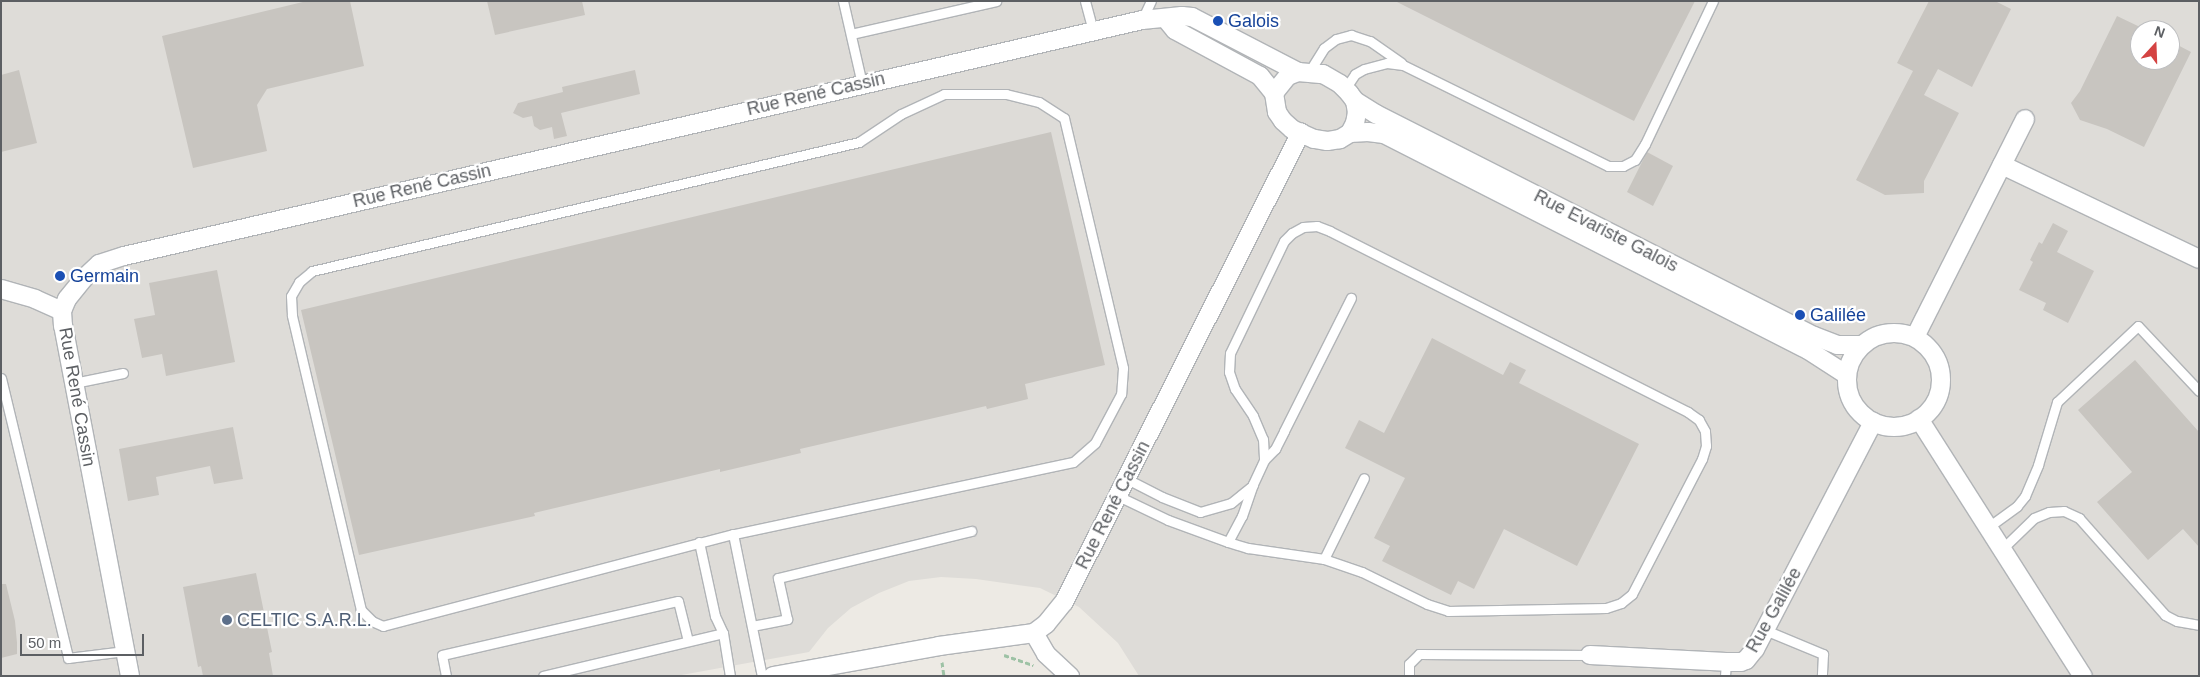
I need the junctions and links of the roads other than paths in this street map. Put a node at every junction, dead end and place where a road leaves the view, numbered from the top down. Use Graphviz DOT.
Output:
graph roads {
  1 [pos="843,1"];
  2 [pos="996,1"];
  3 [pos="1085,1"];
  4 [pos="1151,1"];
  5 [pos="1713,1"];
  6 [pos="1166,19"];
  7 [pos="1142,20"];
  8 [pos="1093,30"];
  9 [pos="851,34"];
  10 [pos="1403,65"];
  11 [pos="1303,72"];
  12 [pos="862,84"];
  13 [pos="1274,93"];
  14 [pos="1350,95"];
  15 [pos="2025,119"];
  16 [pos="1301,132"];
  17 [pos="1350,133"];
  18 [pos="2002,165"];
  19 [pos="2199,259"];
  20 [pos="1,289"];
  21 [pos="1351,298"];
  22 [pos="62,311"];
  23 [pos="1915,337"];
  24 [pos="1862,345"];
  25 [pos="123,373"];
  26 [pos="1847,375"];
  27 [pos="1,378"];
  28 [pos="74,383"];
  29 [pos="2199,391"];
  30 [pos="1919,419"];
  31 [pos="1873,422"];
  32 [pos="1264,460"];
  33 [pos="1364,478"];
  34 [pos="1126,479"];
  35 [pos="1253,484"];
  36 [pos="1118,496"];
  37 [pos="1987,528"];
  38 [pos="971,531"];
  39 [pos="733,534"];
  40 [pos="699,542"];
  41 [pos="1228,542"];
  42 [pos="2002,550"];
  43 [pos="1324,559"];
  44 [pos="2199,625"];
  45 [pos="752,626"];
  46 [pos="1765,630"];
  47 [pos="723,633"];
  48 [pos="1034,633"];
  49 [pos="688,641"];
  50 [pos="125,650"];
  51 [pos="1590,655"];
  52 [pos="1725,669"];
  53 [pos="130,676"];
  54 [pos="446,676"];
  55 [pos="543,676"];
  56 [pos="730,676"];
  57 [pos="762,676"];
  58 [pos="773,676"];
  59 [pos="1070,676"];
  60 [pos="1409,676"];
  61 [pos="1822,676"];
  62 [pos="2082,676"];
  1 -- 9 [label="lane"];
  2 -- 9 [label="lane"];
  3 -- 8 [label="lane"];
  4 -- 7 [label="lane"];
  5 -- 10 [label="lane"];
  6 -- 7 [label="street, Rue René Cassin"];
  6 -- 11 [label="street, Rue Evariste Galois"];
  6 -- 13 [label="street, Rue Evariste Galois"];
  7 -- 8 [label="street, Rue René Cassin"];
  8 -- 12 [label="street, Rue René Cassin"];
  9 -- 12 [label="lane"];
  10 -- 11 [label="lane"];
  10 -- 14 [label="lane"];
  11 -- 13 [label="street"];
  11 -- 14 [label="street, Rue Evariste Galois"];
  12 -- 22 [label="street, Rue René Cassin"];
  13 -- 16 [label="street, Rue Evariste Galois"];
  14 -- 17 [label="street"];
  14 -- 24 [label="street, Rue Evariste Galois"];
  15 -- 18 [label="street"];
  16 -- 17 [label="street, Rue Evariste Galois"];
  16 -- 34 [label="street, Rue René Cassin"];
  17 -- 26 [label="street, Rue Evariste Galois"];
  18 -- 19 [label="street"];
  18 -- 23 [label="street"];
  20 -- 22 [label="street"];
  21 -- 32 [label="lane"];
  22 -- 28 [label="street, Rue René Cassin"];
  23 -- 24 [label="street"];
  23 -- 30 [label="street"];
  24 -- 26 [label="street"];
  25 -- 28 [label="lane"];
  26 -- 31 [label="street"];
  27 -- 50 [label="lane"];
  28 -- 50 [label="street, Rue René Cassin"];
  29 -- 37 [label="lane"];
  30 -- 31 [label="street"];
  30 -- 37 [label="street"];
  31 -- 46 [label="street, Rue Galilée"];
  32 -- 35 [label="lane"];
  32 -- 43 [label="lane"];
  33 -- 43 [label="lane"];
  34 -- 35 [label="lane"];
  34 -- 36 [label="street, Rue René Cassin"];
  35 -- 41 [label="lane"];
  36 -- 41 [label="lane"];
  36 -- 48 [label="street, Rue René Cassin"];
  37 -- 42 [label="street"];
  38 -- 45 [label="lane"];
  39 -- 40 [label="lane"];
  39 -- 40 [label="lane"];
  39 -- 45 [label="lane"];
  40 -- 47 [label="lane"];
  41 -- 43 [label="lane"];
  42 -- 44 [label="lane"];
  42 -- 62 [label="street"];
  45 -- 57 [label="lane"];
  46 -- 52 [label="street, Rue Galilée"];
  46 -- 61 [label="lane"];
  47 -- 49 [label="lane"];
  47 -- 56 [label="lane"];
  48 -- 58 [label="street"];
  48 -- 59 [label="street"];
  49 -- 54 [label="lane"];
  49 -- 55 [label="lane"];
  50 -- 53 [label="street, Rue René Cassin"];
  51 -- 52 [label="street, Rue Galilée"];
  51 -- 60 [label="lane"];
}
